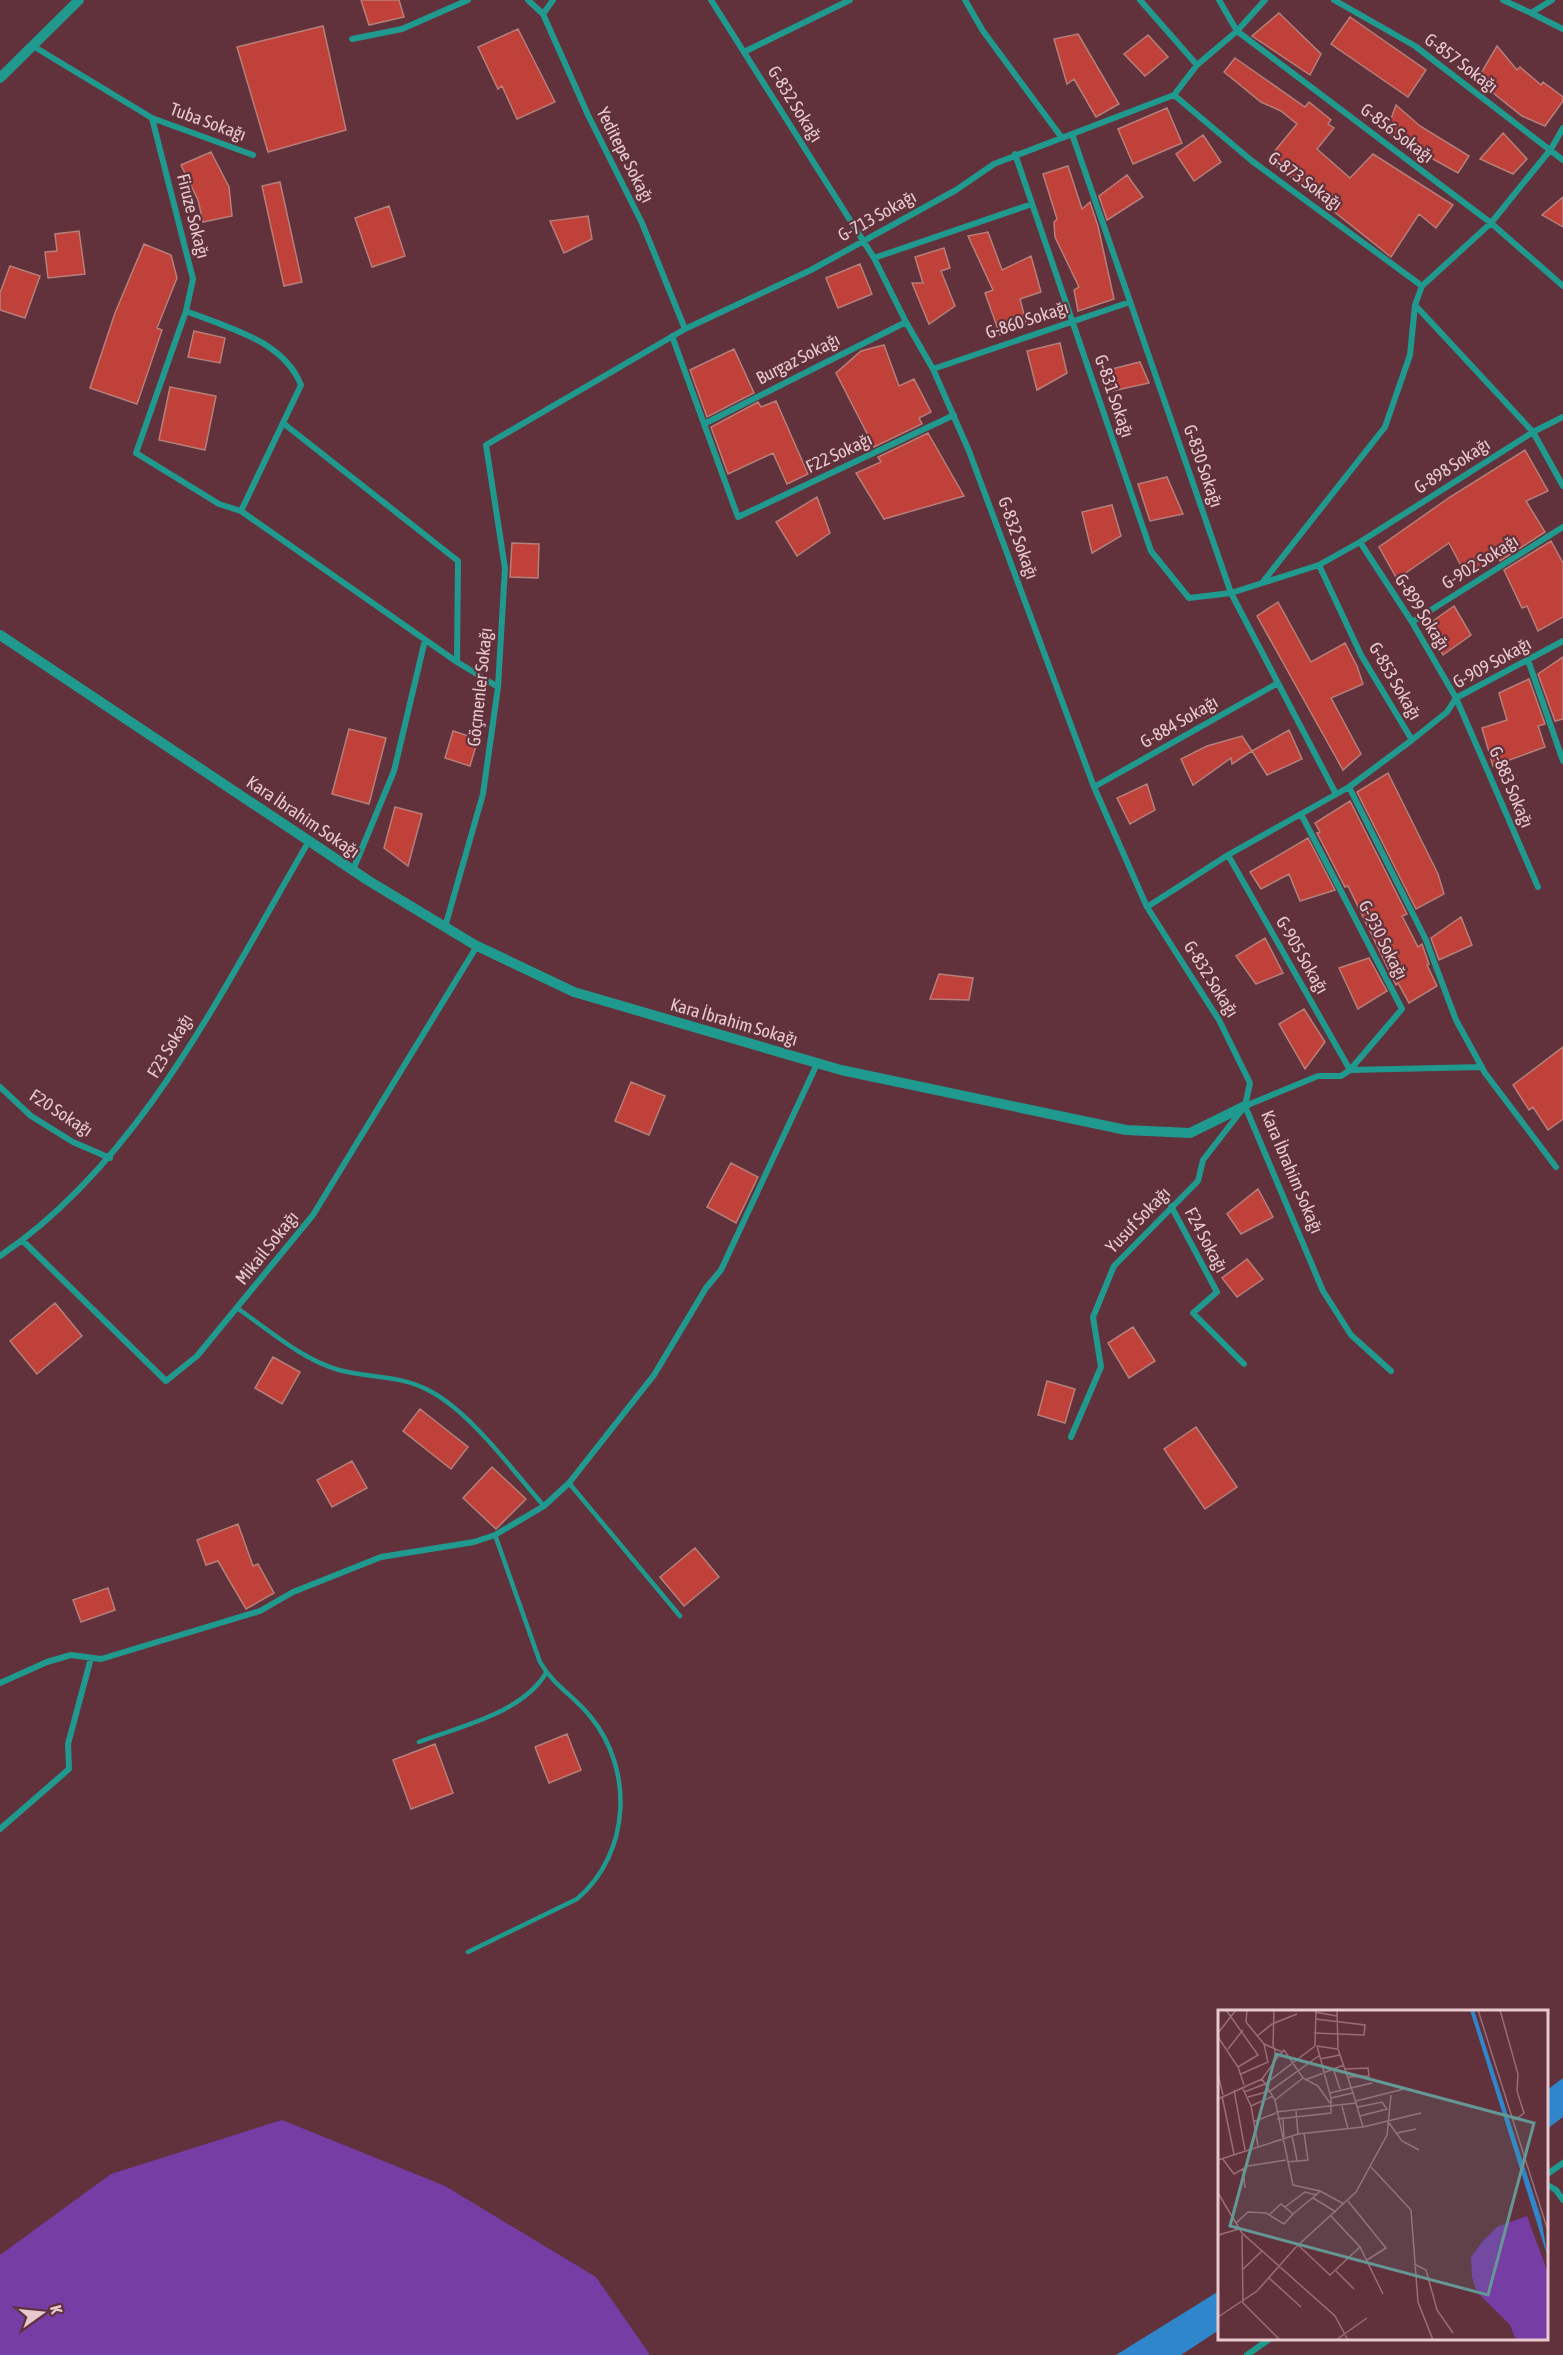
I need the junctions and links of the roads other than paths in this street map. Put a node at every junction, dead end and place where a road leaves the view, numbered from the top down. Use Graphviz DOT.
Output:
graph roads {
  1 [pos="79,0"];
  2 [pos="468,0"];
  3 [pos="528,0"];
  4 [pos="553,0"];
  5 [pos="711,0"];
  6 [pos="850,0"];
  7 [pos="965,0"];
  8 [pos="1140,0"];
  9 [pos="1219,0"];
  10 [pos="1265,0"];
  11 [pos="1334,0"];
  12 [pos="1503,0"];
  13 [pos="1552,0"];
  14 [pos="1531,13"];
  15 [pos="543,14"];
  16 [pos="1563,29"];
  17 [pos="1237,31"];
  18 [pos="352,39"];
  19 [pos="33,46"];
  20 [pos="744,52"];
  21 [pos="1197,65"];
  22 [pos="0,78"];
  23 [pos="1174,95"];
  24 [pos="152,118"];
  25 [pos="1563,128"];
  26 [pos="1072,134"];
  27 [pos="1062,138"];
  28 [pos="1551,149"];
  29 [pos="1015,154"];
  30 [pos="253,155"];
  31 [pos="1563,160"];
  32 [pos="1032,204"];
  33 [pos="1491,223"];
  34 [pos="862,240"];
  35 [pos="874,258"];
  36 [pos="1422,286"];
  37 [pos="1563,286"];
  38 [pos="1130,302"];
  39 [pos="1415,305"];
  40 [pos="186,311"];
  41 [pos="1072,321"];
  42 [pos="906,322"];
  43 [pos="684,329"];
  44 [pos="672,336"];
  45 [pos="933,369"];
  46 [pos="954,415"];
  47 [pos="1563,417"];
  48 [pos="283,423"];
  49 [pos="704,424"];
  50 [pos="1533,432"];
  51 [pos="486,445"];
  52 [pos="1563,486"];
  53 [pos="242,511"];
  54 [pos="1563,526"];
  55 [pos="1360,542"];
  56 [pos="1318,565"];
  57 [pos="1261,584"];
  58 [pos="1231,593"];
  59 [pos="1412,622"];
  60 [pos="0,635"];
  61 [pos="425,640"];
  62 [pos="1563,641"];
  63 [pos="1528,660"];
  64 [pos="457,662"];
  65 [pos="1278,682"];
  66 [pos="498,687"];
  67 [pos="1456,698"];
  68 [pos="1413,740"];
  69 [pos="1563,761"];
  70 [pos="1094,787"];
  71 [pos="1349,787"];
  72 [pos="1336,794"];
  73 [pos="1302,814"];
  74 [pos="309,841"];
  75 [pos="1228,855"];
  76 [pos="353,870"];
  77 [pos="1538,887"];
  78 [pos="1147,907"];
  79 [pos="445,927"];
  80 [pos="477,946"];
  81 [pos="818,1064"];
  82 [pos="1482,1067"];
  83 [pos="1350,1070"];
  84 [pos="0,1087"];
  85 [pos="1245,1106"];
  86 [pos="110,1158"];
  87 [pos="1556,1167"];
  88 [pos="1171,1206"];
  89 [pos="22,1240"];
  90 [pos="0,1256"];
  91 [pos="237,1308"];
  92 [pos="1244,1364"];
  93 [pos="1391,1371"];
  94 [pos="1071,1437"];
  95 [pos="570,1483"];
  96 [pos="544,1506"];
  97 [pos="495,1535"];
  98 [pos="680,1616"];
  99 [pos="91,1658"];
  100 [pos="546,1673"];
  101 [pos="0,1683"];
  102 [pos="419,1742"];
  103 [pos="0,1829"];
  104 [pos="468,1952"];
  105 [pos="1563,2163"];
  106 [pos="1548,2174"];
  107 [pos="1548,2185"];
  108 [pos="1563,2200"];
  109 [pos="1268,2340"];
  110 [pos="1247,2355"];
  1 -- 19 [label="street"];
  2 -- 18 [label="street"];
  3 -- 15 [label="street, Yeditepe Sokağı"];
  4 -- 15 [label="street"];
  5 -- 20 [label="street, G-832 Sokağı"];
  6 -- 20 [label="street"];
  7 -- 27 [label="street"];
  8 -- 21 [label="street"];
  9 -- 17 [label="street, G-856 Sokağı"];
  10 -- 17 [label="street"];
  11 -- 28 [label="street, G-857 Sokağı"];
  12 -- 14 [label="street"];
  13 -- 14 [label="street"];
  14 -- 16 [label="street"];
  15 -- 43 [label="street, Yeditepe Sokağı"];
  17 -- 21 [label="street"];
  17 -- 33 [label="street, G-856 Sokağı"];
  19 -- 22 [label="street"];
  19 -- 24 [label="street"];
  20 -- 34 [label="street, G-832 Sokağı"];
  21 -- 23 [label="street"];
  23 -- 26 [label="street, G-713 Sokağı"];
  23 -- 36 [label="street, G-873 Sokağı"];
  24 -- 30 [label="street, Tuba Sokağı"];
  24 -- 40 [label="street, Firuze Sokağı"];
  25 -- 28 [label="street"];
  26 -- 27 [label="street, G-713 Sokağı"];
  26 -- 38 [label="street, G-830 Sokağı"];
  27 -- 29 [label="street, G-713 Sokağı"];
  28 -- 31 [label="street, G-857 Sokağı"];
  28 -- 33 [label="street"];
  29 -- 32 [label="street, G-831 Sokağı"];
  29 -- 34 [label="street, G-713 Sokağı"];
  32 -- 35 [label="street"];
  32 -- 41 [label="street, G-831 Sokağı"];
  33 -- 36 [label="street"];
  33 -- 37 [label="street, G-856 Sokağı"];
  34 -- 35 [label="street, G-832 Sokağı"];
  34 -- 43 [label="street, G-713 Sokağı"];
  35 -- 42 [label="street, G-832 Sokağı"];
  36 -- 39 [label="street"];
  38 -- 41 [label="street, G-860 Sokağı"];
  38 -- 58 [label="street, G-830 Sokağı"];
  39 -- 50 [label="street"];
  39 -- 57 [label="street"];
  40 -- 48 [label="street"];
  40 -- 53 [label="street, Firuze Sokağı"];
  41 -- 45 [label="street, G-860 Sokağı"];
  41 -- 58 [label="street, G-831 Sokağı"];
  42 -- 45 [label="street, G-832 Sokağı"];
  42 -- 49 [label="street, Burgaz Sokağı"];
  43 -- 44 [label="street, G-713 Sokağı"];
  44 -- 49 [label="street"];
  44 -- 51 [label="street, G-713 Sokağı"];
  45 -- 46 [label="street, G-832 Sokağı"];
  46 -- 49 [label="street, F22 Sokağı"];
  46 -- 70 [label="street, G-832 Sokağı"];
  47 -- 50 [label="street, G-898 Sokağı"];
  48 -- 53 [label="street"];
  48 -- 64 [label="street"];
  50 -- 52 [label="street"];
  50 -- 55 [label="street, G-898 Sokağı"];
  51 -- 66 [label="street, Göçmenler Sokağı"];
  53 -- 61 [label="street"];
  54 -- 59 [label="street, G-902 Sokağı"];
  55 -- 56 [label="street, G-898 Sokağı"];
  55 -- 59 [label="street, G-899 Sokağı"];
  56 -- 57 [label="street, G-898 Sokağı"];
  56 -- 68 [label="street, G-853 Sokağı"];
  57 -- 58 [label="street, G-898 Sokağı"];
  58 -- 65 [label="street, G-830 Sokağı"];
  59 -- 67 [label="street, G-899 Sokağı"];
  60 -- 74 [label="street, Kara İbrahim Sokağı"];
  61 -- 64 [label="street"];
  61 -- 76 [label="street"];
  62 -- 63 [label="street, G-909 Sokağı"];
  63 -- 67 [label="street, G-909 Sokağı"];
  63 -- 69 [label="street"];
  64 -- 66 [label="street"];
  65 -- 70 [label="street, G-884 Sokağı"];
  65 -- 72 [label="street, G-830 Sokağı"];
  66 -- 79 [label="street, Göçmenler Sokağı"];
  67 -- 68 [label="street, G-909 Sokağı"];
  67 -- 77 [label="street, G-883 Sokağı"];
  68 -- 71 [label="street, G-853 Sokağı"];
  70 -- 78 [label="street, G-832 Sokağı"];
  71 -- 72 [label="street"];
  71 -- 82 [label="street"];
  72 -- 73 [label="street"];
  73 -- 75 [label="street"];
  73 -- 83 [label="street, G-930 Sokağı"];
  74 -- 76 [label="street, Kara İbrahim Sokağı"];
  74 -- 86 [label="street, F23 Sokağı"];
  75 -- 78 [label="street"];
  75 -- 83 [label="street, G-905 Sokağı"];
  76 -- 79 [label="street, Kara İbrahim Sokağı"];
  78 -- 85 [label="street, G-832 Sokağı"];
  79 -- 80 [label="street, Kara İbrahim Sokağı"];
  80 -- 81 [label="street, Kara İbrahim Sokağı"];
  80 -- 91 [label="street, Mikail Sokağı"];
  81 -- 85 [label="street, Kara İbrahim Sokağı"];
  81 -- 95 [label="street"];
  82 -- 83 [label="street"];
  82 -- 87 [label="street"];
  83 -- 85 [label="street"];
  84 -- 86 [label="street, F20 Sokağı"];
  85 -- 88 [label="street, Yusuf Sokağı"];
  85 -- 93 [label="street, Kara İbrahim Sokağı"];
  86 -- 89 [label="street, F23 Sokağı"];
  88 -- 92 [label="street, F24 Sokağı"];
  88 -- 94 [label="street, Yusuf Sokağı"];
  89 -- 90 [label="street"];
  89 -- 91 [label="street, Mikail Sokağı"];
  91 -- 96 [label="lane"];
  95 -- 96 [label="street"];
  95 -- 98 [label="lane"];
  96 -- 97 [label="street"];
  97 -- 99 [label="street"];
  97 -- 100 [label="lane"];
  99 -- 101 [label="street"];
  99 -- 103 [label="street"];
  100 -- 102 [label="lane"];
  100 -- 104 [label="lane"];
  105 -- 106 [label="street"];
  107 -- 108 [label="street"];
  109 -- 110 [label="street"];
}
